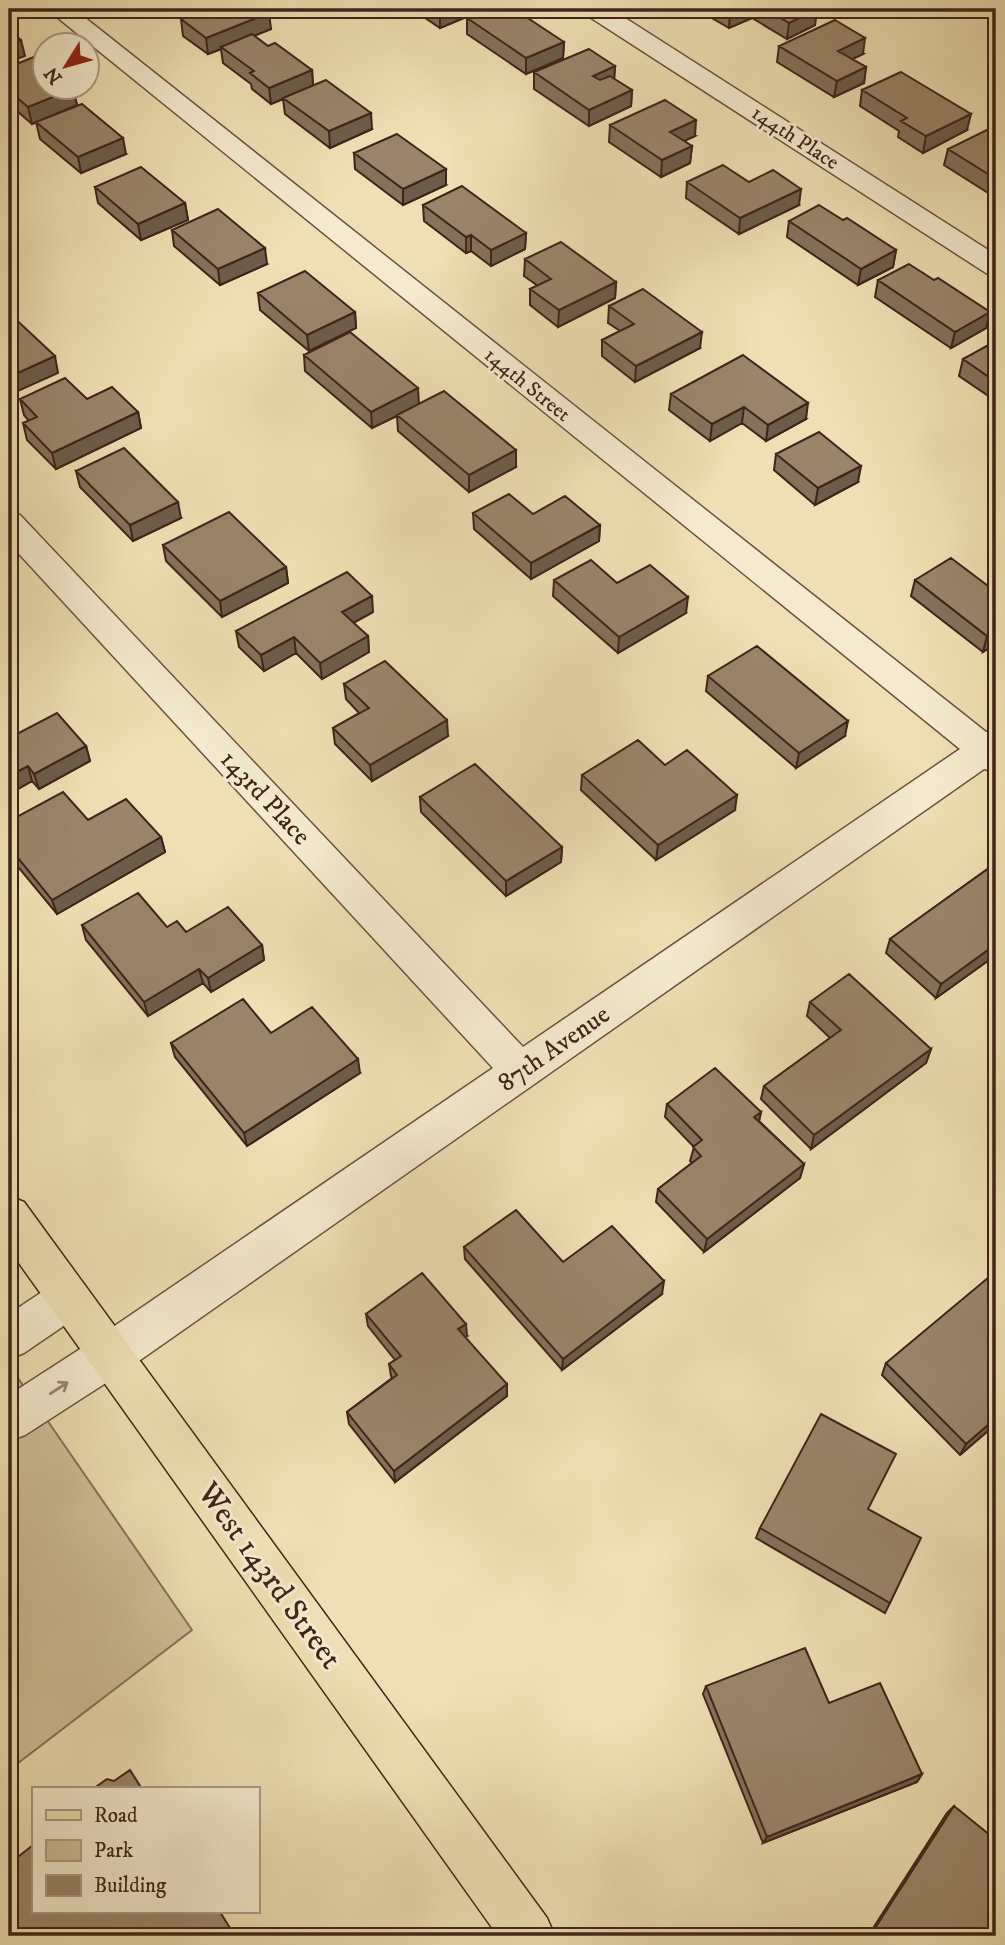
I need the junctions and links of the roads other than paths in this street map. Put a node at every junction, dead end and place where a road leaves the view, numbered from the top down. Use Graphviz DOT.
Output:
graph roads {
  1 [pos="59,9"];
  2 [pos="594,9"];
  3 [pos="996,267"];
  4 [pos="9,523"];
  5 [pos="992,750"];
  6 [pos="521,1072"];
  7 [pos="9,1215"];
  8 [pos="69,1298"];
  9 [pos="9,1339"];
  10 [pos="110,1355"];
  11 [pos="9,1420"];
  12 [pos="529,1936"];
  1 -- 5 [label="street, 144th Street"];
  2 -- 3 [label="street, 144th Place"];
  4 -- 6 [label="street, 143rd Place"];
  5 -- 6 [label="street, 87th Avenue"];
  6 -- 10 [label="street, 87th Avenue"];
  7 -- 8 [label="main road, West 143rd Street"];
  8 -- 9 [label="street"];
  8 -- 10 [label="main road, West 143rd Street"];
  11 -- 10 [label="street, 87th Avenue, one-way"];
  10 -- 12 [label="main road, West 143rd Street"];
}
